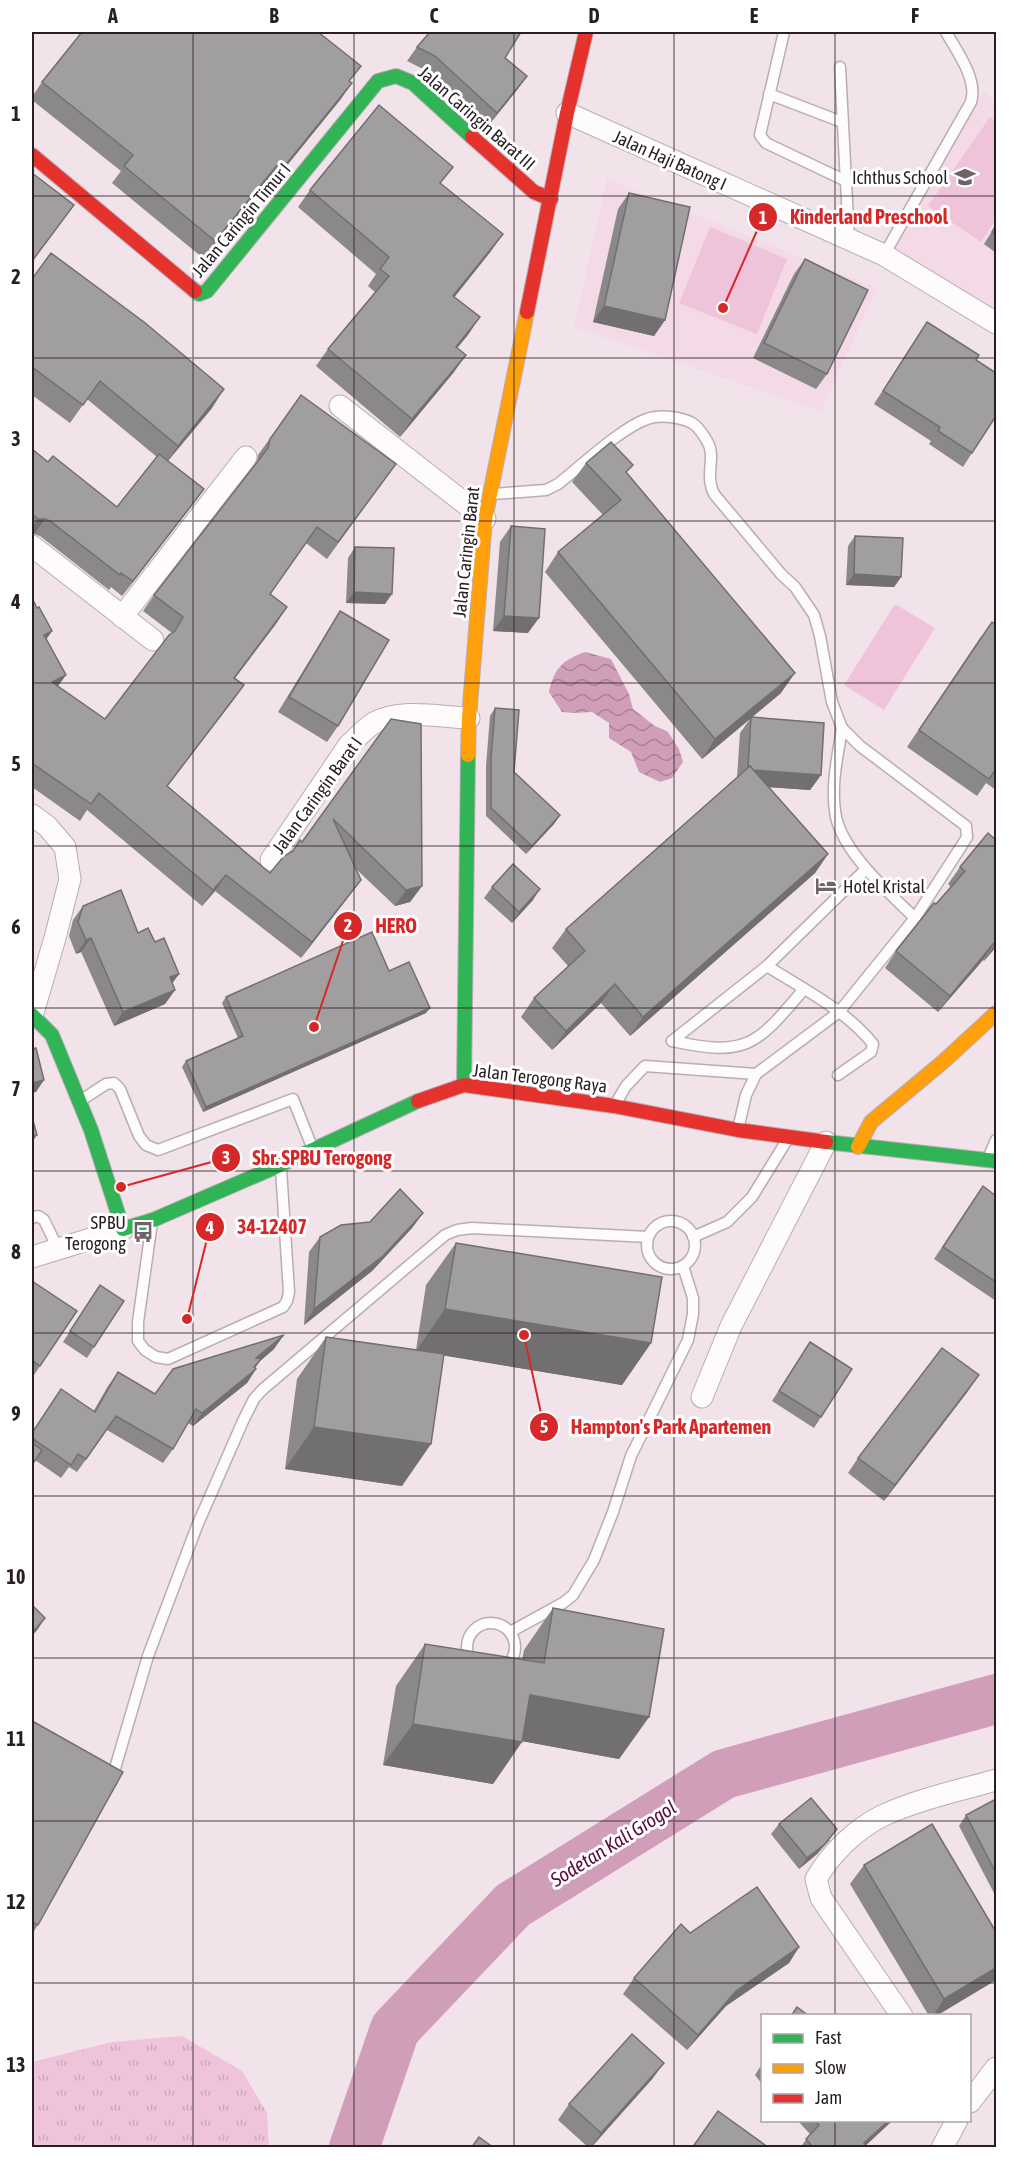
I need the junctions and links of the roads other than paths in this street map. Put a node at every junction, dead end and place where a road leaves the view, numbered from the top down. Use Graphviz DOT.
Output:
graph roads {
  1 [pos="586,32"];
  2 [pos="784,32"];
  3 [pos="946,32"];
  4 [pos="840,67"];
  5 [pos="378,81"];
  6 [pos="769,94"];
  7 [pos="567,113"];
  8 [pos="843,122"];
  9 [pos="32,155"];
  10 [pos="846,181"];
  11 [pos="551,199"];
  12 [pos="842,237"];
  13 [pos="884,255"];
  14 [pos="996,323"];
  15 [pos="340,406"];
  16 [pos="246,457"];
  17 [pos="489,494"];
  18 [pos="485,519"];
  19 [pos="32,546"];
  20 [pos="122,617"];
  21 [pos="153,640"];
  22 [pos="469,718"];
  23 [pos="842,728"];
  24 [pos="32,815"];
  25 [pos="270,860"];
  26 [pos="866,869"];
  27 [pos="915,918"];
  28 [pos="767,966"];
  29 [pos="804,990"];
  30 [pos="839,1012"];
  31 [pos="996,1013"];
  32 [pos="32,1016"];
  33 [pos="756,1074"];
  34 [pos="838,1075"];
  35 [pos="464,1085"];
  36 [pos="79,1101"];
  37 [pos="614,1106"];
  38 [pos="738,1130"];
  39 [pos="789,1137"];
  40 [pos="996,1140"];
  41 [pos="826,1142"];
  42 [pos="858,1147"];
  43 [pos="313,1150"];
  44 [pos="992,1161"];
  45 [pos="280,1166"];
  46 [pos="32,1218"];
  47 [pos="153,1220"];
  48 [pos="123,1229"];
  49 [pos="648,1237"];
  50 [pos="693,1237"];
  51 [pos="58,1249"];
  52 [pos="32,1257"];
  53 [pos="683,1266"];
  54 [pos="702,1397"];
  55 [pos="510,1632"];
  56 [pos="996,1780"];
  57 [pos="108,1791"];
  58 [pos="901,2014"];
  59 [pos="996,2068"];
  60 [pos="971,2099"];
  61 [pos="956,2122"];
  62 [pos="942,2148"];
  1 -- 7 [label="street, Jalan Caringin Barat"];
  2 -- 6 [label="lane"];
  3 -- 13 [label="lane"];
  4 -- 8 [label="lane"];
  5 -- 9 [label="street, Jalan Caringin Timur I"];
  5 -- 11 [label="street, Jalan Caringin Barat III"];
  6 -- 8 [label="lane"];
  6 -- 10 [label="lane"];
  7 -- 11 [label="street, Jalan Caringin Barat"];
  7 -- 12 [label="street, Jalan Haji Batong I"];
  8 -- 10 [label="lane"];
  10 -- 12 [label="lane"];
  11 -- 17 [label="street, Jalan Caringin Barat"];
  12 -- 13 [label="street, Jalan Haji Batong I"];
  13 -- 14 [label="street, Jalan Haji Batong I"];
  15 -- 18 [label="street"];
  16 -- 20 [label="street"];
  17 -- 18 [label="street, Jalan Caringin Barat"];
  17 -- 23 [label="lane"];
  18 -- 22 [label="street, Jalan Caringin Barat"];
  19 -- 20 [label="street"];
  20 -- 21 [label="street"];
  22 -- 25 [label="street, Jalan Caringin Barat I"];
  22 -- 35 [label="street, Jalan Caringin Barat"];
  23 -- 26 [label="lane"];
  23 -- 27 [label="lane"];
  24 -- 32 [label="street"];
  26 -- 27 [label="lane"];
  26 -- 28 [label="lane"];
  27 -- 30 [label="lane"];
  28 -- 29 [label="lane"];
  28 -- 29 [label="lane"];
  29 -- 30 [label="lane"];
  30 -- 33 [label="lane"];
  30 -- 34 [label="lane"];
  31 -- 42 [label="street"];
  32 -- 36 [label="street"];
  33 -- 37 [label="lane"];
  33 -- 38 [label="lane"];
  35 -- 37 [label="street, Jalan Terogong Raya"];
  35 -- 43 [label="street, Jalan Terogong Raya"];
  36 -- 43 [label="lane"];
  36 -- 48 [label="street"];
  37 -- 38 [label="street, Jalan Terogong Raya"];
  38 -- 39 [label="street, Jalan Terogong Raya"];
  39 -- 41 [label="street, Jalan Terogong Raya"];
  39 -- 50 [label="lane"];
  40 -- 44 [label="lane"];
  41 -- 42 [label="street, Jalan Terogong Raya"];
  41 -- 54 [label="street"];
  42 -- 44 [label="street, Jalan Terogong Raya"];
  43 -- 45 [label="street, Jalan Terogong Raya"];
  45 -- 47 [label="street, Jalan Terogong Raya"];
  45 -- 47 [label="lane"];
  46 -- 51 [label="lane"];
  47 -- 48 [label="street, Jalan Terogong Raya"];
  48 -- 51 [label="street"];
  49 -- 50 [label="lane"];
  49 -- 53 [label="lane"];
  49 -- 57 [label="lane"];
  50 -- 53 [label="lane"];
  51 -- 52 [label="street"];
  53 -- 55 [label="lane"];
  55 -- 55 [label="lane"];
  56 -- 58 [label="street"];
  59 -- 60 [label="street"];
  61 -- 62 [label="street"];
}
